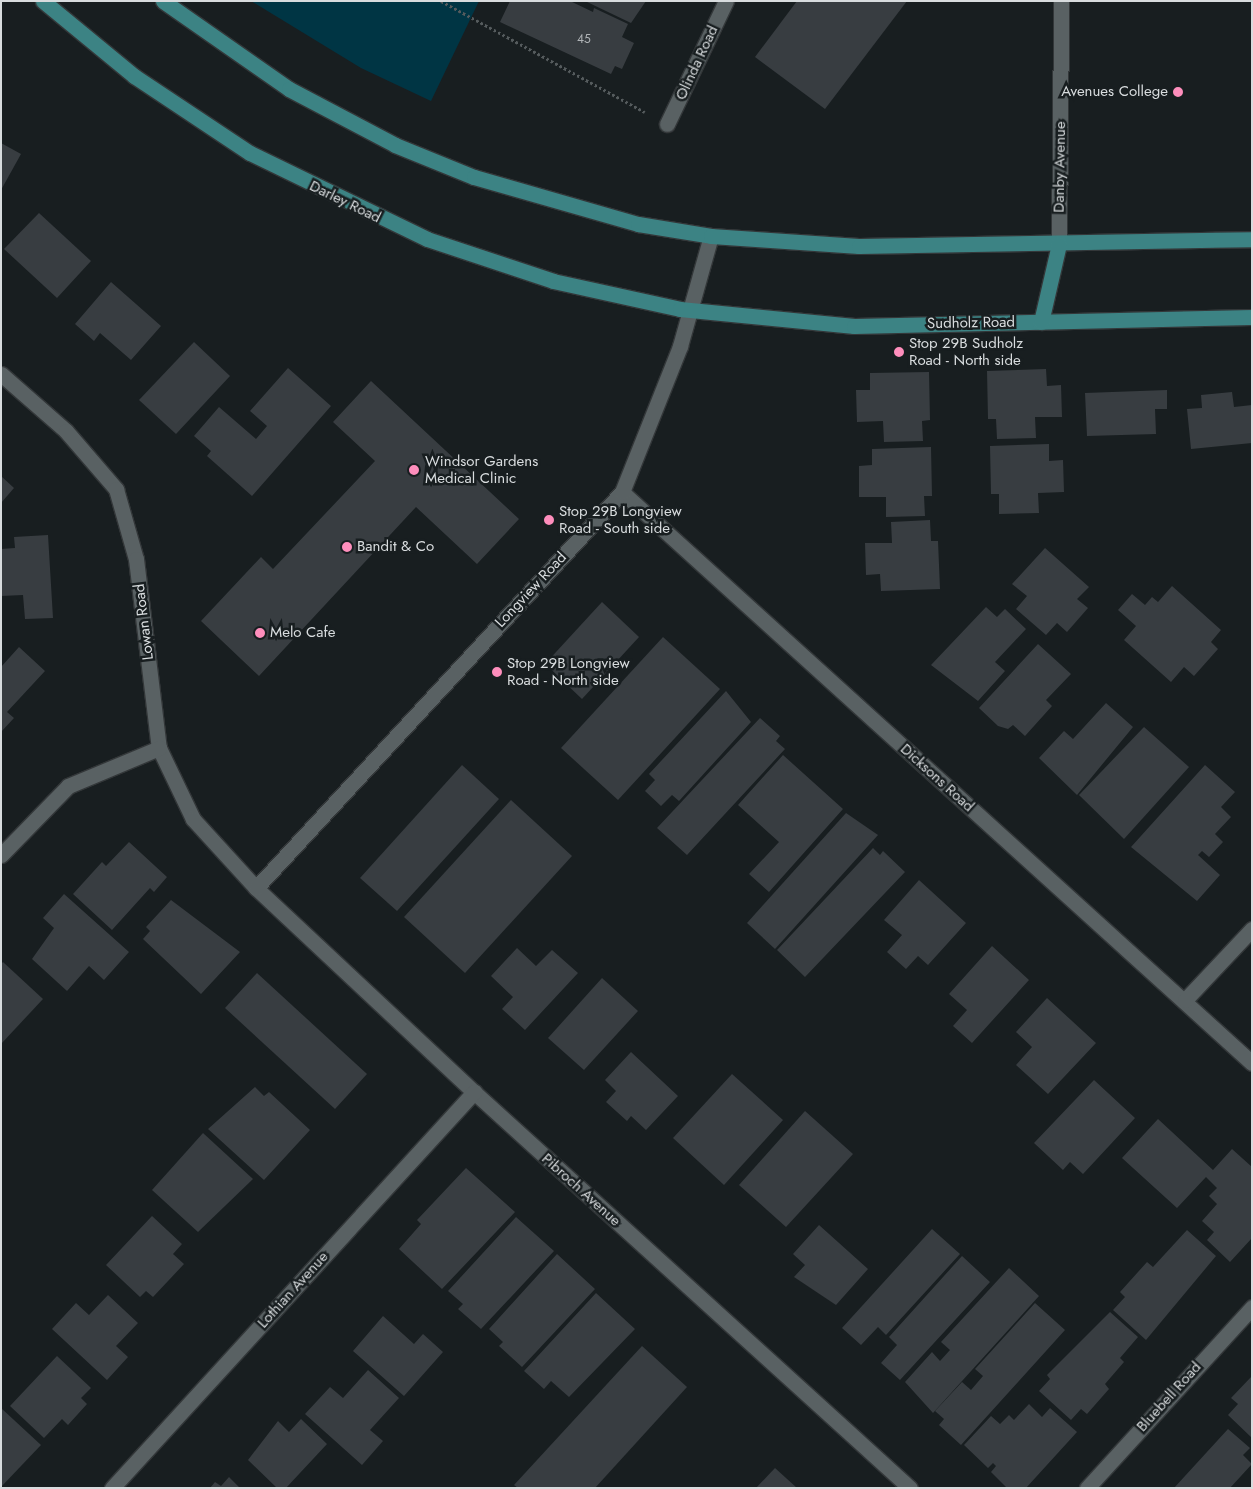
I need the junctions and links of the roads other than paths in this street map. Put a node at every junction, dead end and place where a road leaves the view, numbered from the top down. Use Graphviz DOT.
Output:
graph roads {
  1 [pos="43,1"];
  2 [pos="163,1"];
  3 [pos="726,1"];
  4 [pos="1061,1"];
  5 [pos="667,124"];
  6 [pos="711,236"];
  7 [pos="1252,239"];
  8 [pos="1059,244"];
  9 [pos="692,310"];
  10 [pos="1252,317"];
  11 [pos="1041,322"];
  12 [pos="1,374"];
  13 [pos="622,492"];
  14 [pos="159,748"];
  15 [pos="1,856"];
  16 [pos="256,888"];
  17 [pos="1252,928"];
  18 [pos="1185,1000"];
  19 [pos="1252,1063"];
  20 [pos="474,1092"];
  21 [pos="1252,1307"];
  22 [pos="112,1488"];
  23 [pos="910,1488"];
  24 [pos="1087,1488"];
  1 -- 9 [label="main road, Darley Road"];
  2 -- 6 [label="main road"];
  3 -- 5 [label="street, Olinda Road"];
  4 -- 8 [label="street, Danby Avenue"];
  6 -- 8 [label="main road"];
  6 -- 9 [label="street, Longview Road"];
  7 -- 8 [label="main road"];
  8 -- 11 [label="main road"];
  9 -- 11 [label="main road, Sudholz Road"];
  9 -- 13 [label="street, Longview Road"];
  10 -- 11 [label="main road, Sudholz Road"];
  12 -- 14 [label="street, Lowan Road"];
  13 -- 16 [label="street, Longview Road"];
  13 -- 18 [label="street, Dicksons Road"];
  14 -- 15 [label="street"];
  14 -- 16 [label="street, Lowan Road"];
  16 -- 20 [label="street, Pibroch Avenue"];
  17 -- 18 [label="street"];
  18 -- 19 [label="street, Dicksons Road"];
  20 -- 22 [label="street, Lothian Avenue"];
  20 -- 23 [label="street, Pibroch Avenue"];
  21 -- 24 [label="street, Bluebell Road"];
}
